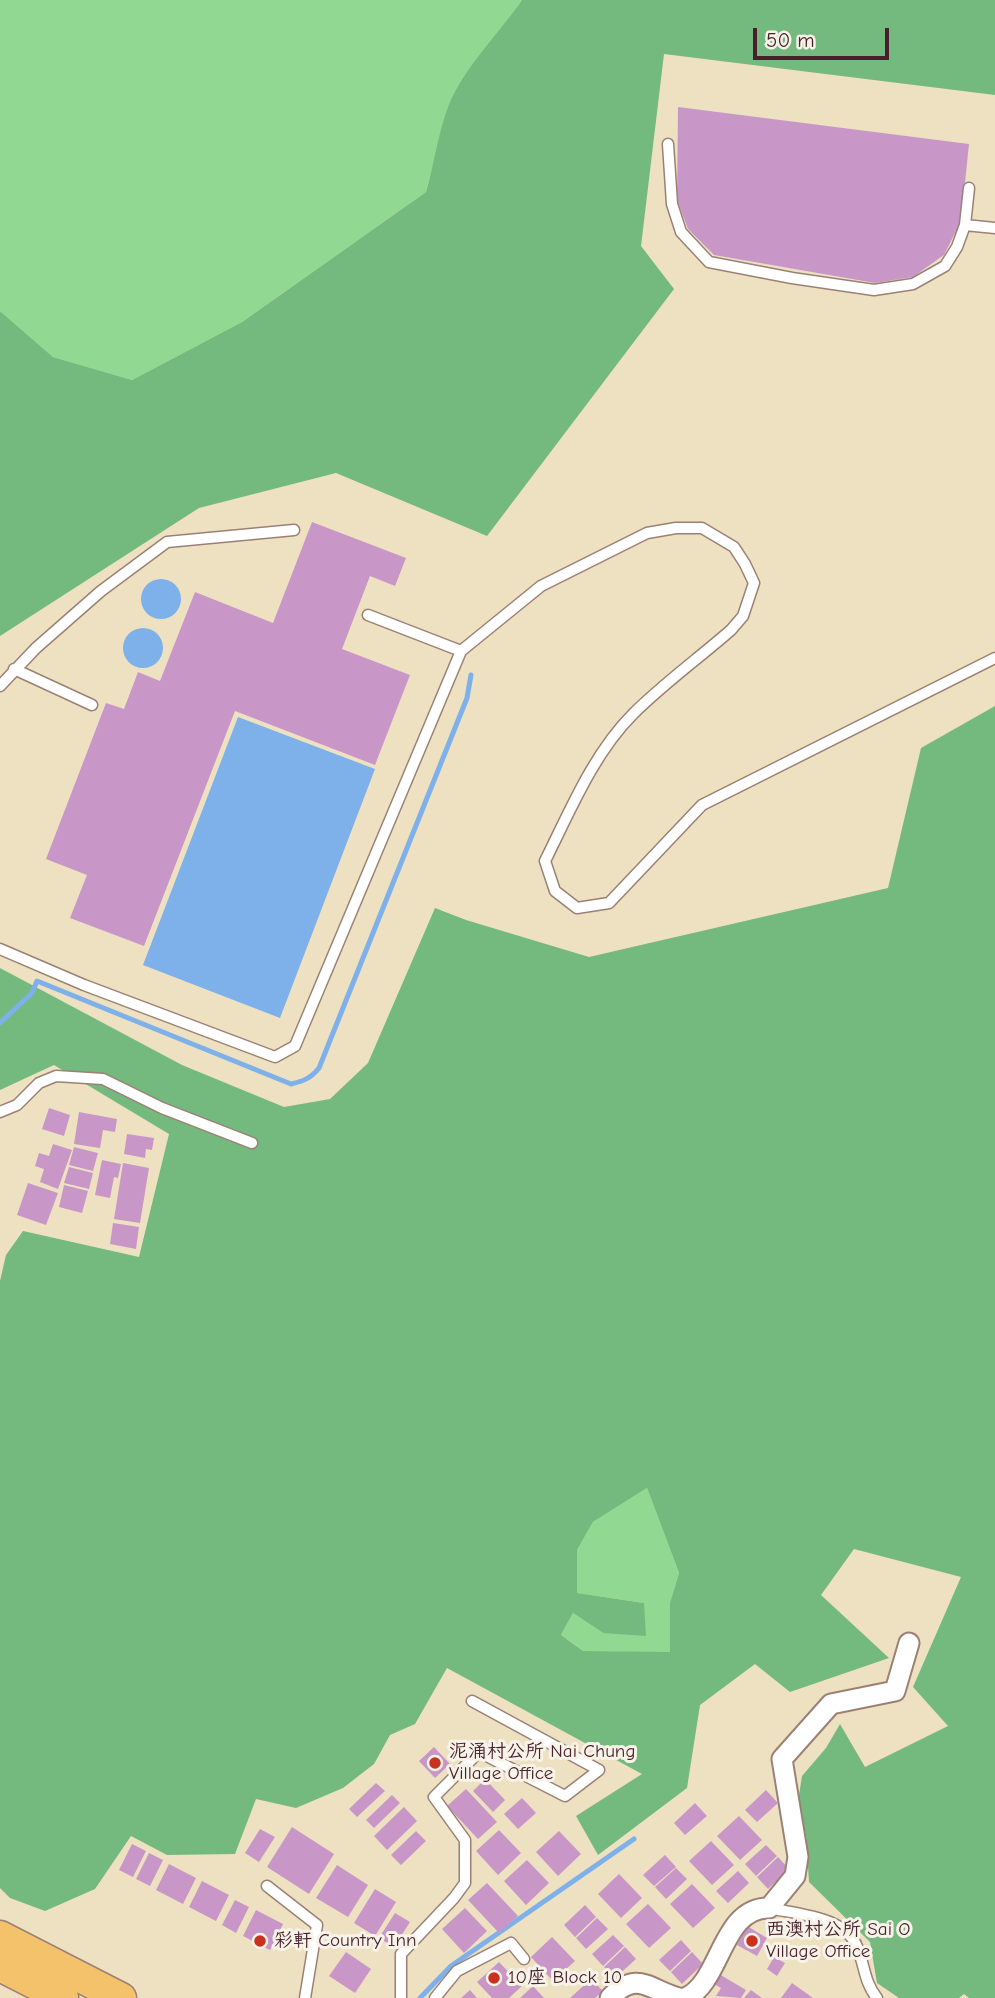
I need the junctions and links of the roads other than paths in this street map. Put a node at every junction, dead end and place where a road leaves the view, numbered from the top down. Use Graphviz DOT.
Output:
graph roads {
  1 [pos="668,144"];
  2 [pos="969,188"];
  3 [pos="965,225"];
  4 [pos="995,228"];
  5 [pos="294,530"];
  6 [pos="368,615"];
  7 [pos="461,651"];
  8 [pos="995,658"];
  9 [pos="14,669"];
  10 [pos="0,686"];
  11 [pos="92,705"];
  12 [pos="0,949"];
  13 [pos="0,1112"];
  14 [pos="252,1143"];
  15 [pos="909,1643"];
  16 [pos="472,1701"];
  17 [pos="267,1886"];
  18 [pos="769,1908"];
  19 [pos="0,1937"];
  20 [pos="524,1959"];
  21 [pos="0,1966"];
  22 [pos="63,1998"];
  23 [pos="121,1998"];
  24 [pos="305,1998"];
  25 [pos="401,1998"];
  26 [pos="435,1998"];
  27 [pos="610,1998"];
  28 [pos="679,1998"];
  29 [pos="685,1998"];
  30 [pos="877,1998"];
  1 -- 3 [label="lane"];
  2 -- 3 [label="lane"];
  3 -- 4 [label="lane"];
  5 -- 9 [label="lane"];
  6 -- 7 [label="lane"];
  7 -- 8 [label="lane"];
  7 -- 12 [label="lane"];
  9 -- 10 [label="lane"];
  9 -- 11 [label="lane"];
  13 -- 14 [label="lane"];
  15 -- 18 [label="street"];
  16 -- 25 [label="lane"];
  17 -- 24 [label="lane"];
  18 -- 29 [label="street"];
  18 -- 30 [label="lane"];
  19 -- 23 [label="main road"];
  20 -- 26 [label="lane"];
  21 -- 22 [label="main road"];
  27 -- 28 [label="street"];
}
